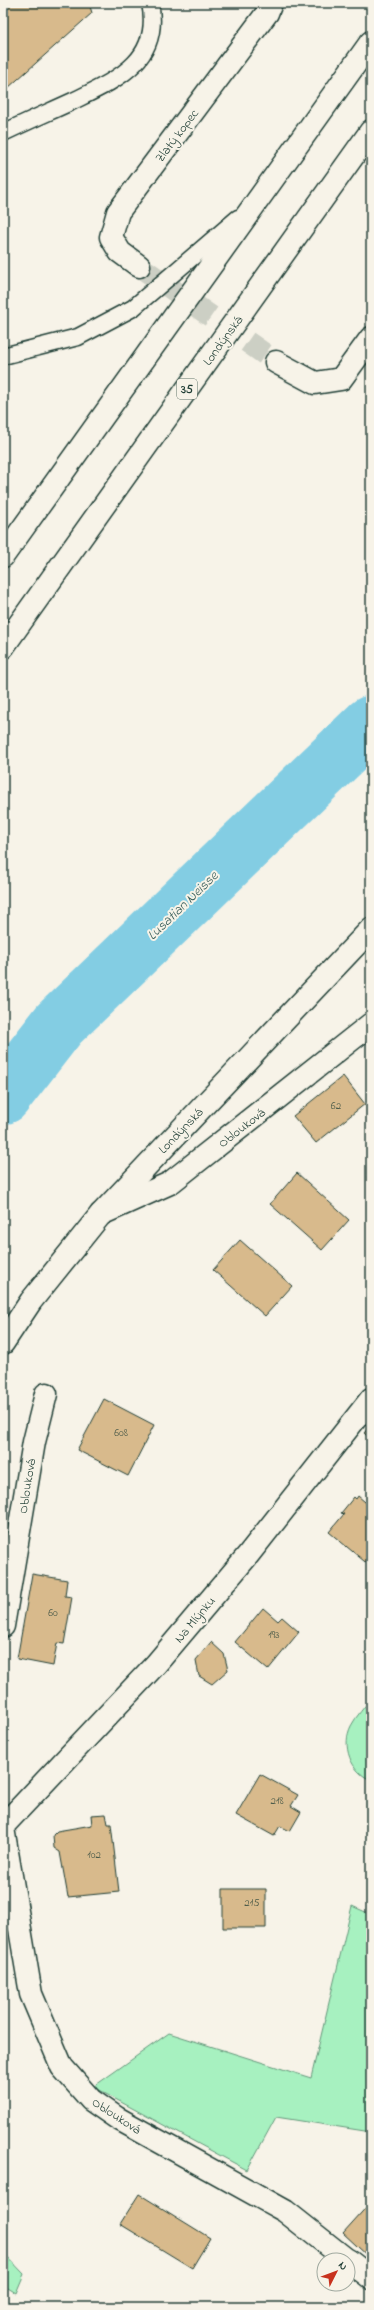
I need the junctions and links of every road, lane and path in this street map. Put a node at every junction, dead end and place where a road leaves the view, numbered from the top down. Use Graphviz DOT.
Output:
graph roads {
  1 [pos="150,3"];
  2 [pos="271,3"];
  3 [pos="371,42"];
  4 [pos="371,131"];
  5 [pos="3,133"];
  6 [pos="251,206"];
  7 [pos="139,266"];
  8 [pos="371,338"];
  9 [pos="3,356"];
  10 [pos="276,362"];
  11 [pos="3,556"];
  12 [pos="3,647"];
  13 [pos="371,930"];
  14 [pos="371,1024"];
  15 [pos="101,1214"];
  16 [pos="3,1343"];
  17 [pos="46,1394"];
  18 [pos="371,1399"];
  19 [pos="3,1626"];
  20 [pos="3,1827"];
  21 [pos="338,2252"];
  22 [pos="356,2266"];
  23 [pos="371,2278"];
  1 -- 5 [label="lane"];
  2 -- 7 [label="main road, Zlatý kopec"];
  3 -- 6 [label="main road"];
  4 -- 12 [label="main road, Londýnská / 35"];
  6 -- 9 [label="lane"];
  6 -- 11 [label="main road"];
  8 -- 10 [label="main road"];
  13 -- 15 [label="main road, Londýnská"];
  14 -- 15 [label="main road, Oblouková"];
  15 -- 16 [label="main road, Londýnská"];
  17 -- 19 [label="main road, Oblouková"];
  18 -- 20 [label="main road, Na Mlýnku"];
  20 -- 21 [label="main road, Oblouková"];
  22 -- 23 [label="main road, Oblouková"];
}
